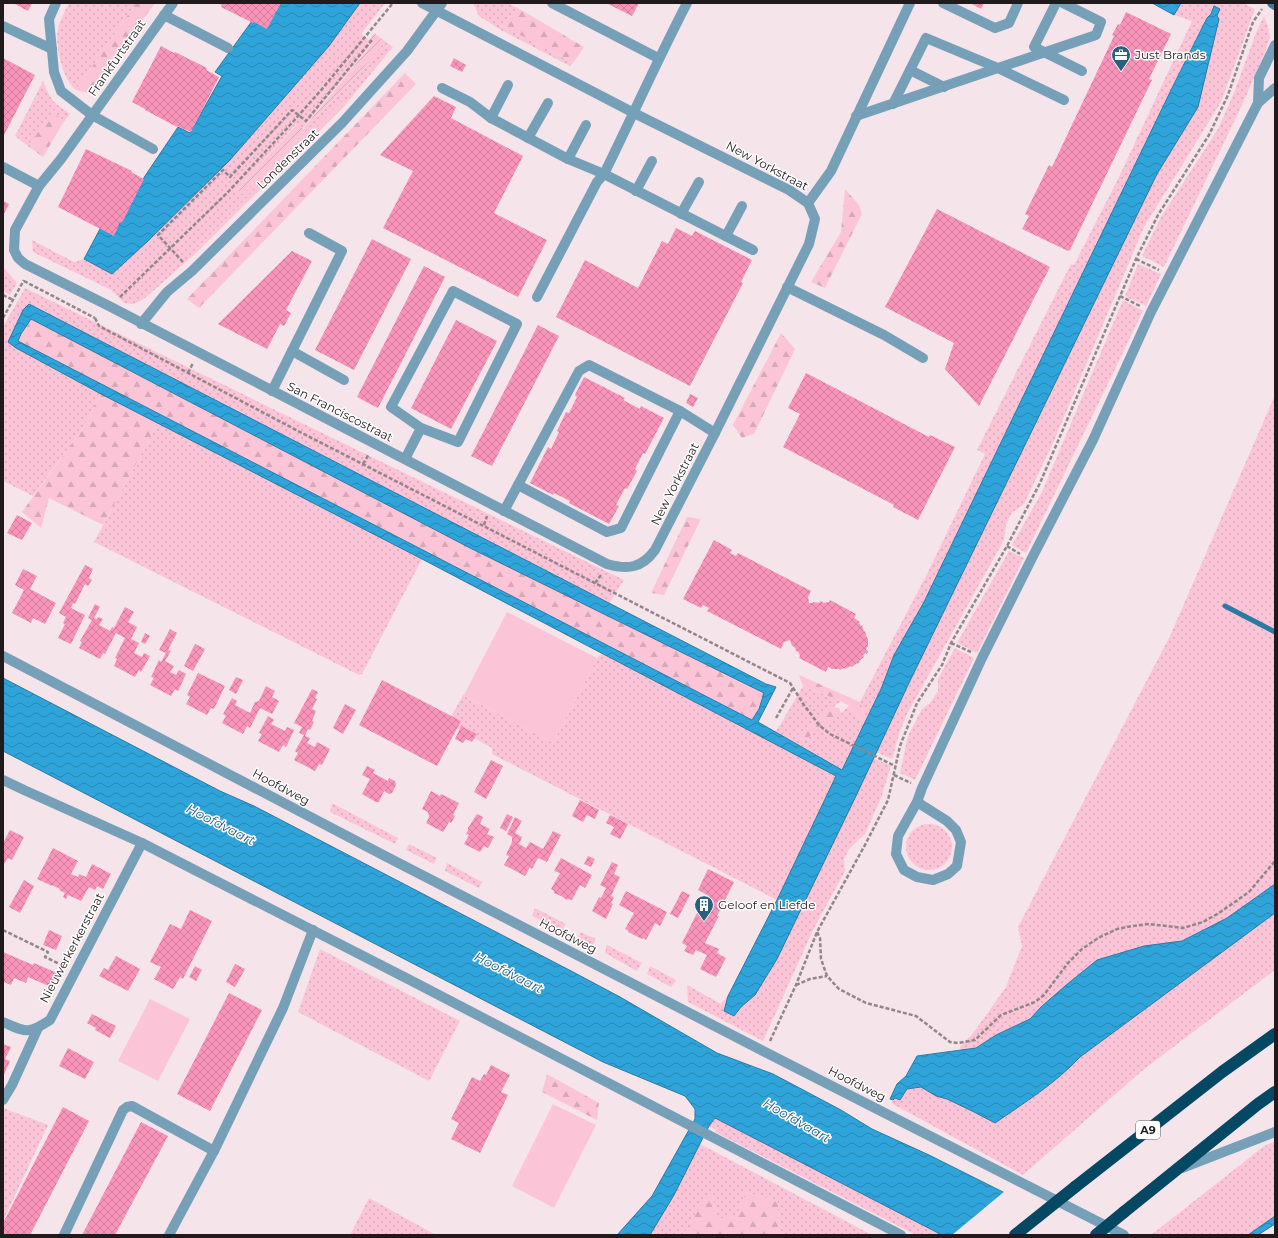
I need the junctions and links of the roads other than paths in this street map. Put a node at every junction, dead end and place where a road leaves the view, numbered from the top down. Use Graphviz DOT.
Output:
graph roads {
  1 [pos="56,3"];
  2 [pos="173,3"];
  3 [pos="422,3"];
  4 [pos="552,3"];
  5 [pos="687,3"];
  6 [pos="910,3"];
  7 [pos="944,3"];
  8 [pos="1018,3"];
  9 [pos="1056,3"];
  10 [pos="1063,3"];
  11 [pos="1272,3"];
  12 [pos="1275,5"];
  13 [pos="439,7"];
  14 [pos="164,15"];
  15 [pos="3,26"];
  16 [pos="1275,45"];
  17 [pos="228,48"];
  18 [pos="52,49"];
  19 [pos="1046,52"];
  20 [pos="658,58"];
  21 [pos="998,68"];
  22 [pos="910,70"];
  23 [pos="1082,71"];
  24 [pos="508,85"];
  25 [pos="944,86"];
  26 [pos="442,88"];
  27 [pos="1275,88"];
  28 [pos="1064,100"];
  29 [pos="548,103"];
  30 [pos="1258,103"];
  31 [pos="893,104"];
  32 [pos="634,113"];
  33 [pos="92,115"];
  34 [pos="856,116"];
  35 [pos="491,118"];
  36 [pos="586,125"];
  37 [pos="528,138"];
  38 [pos="153,149"];
  39 [pos="568,159"];
  40 [pos="652,161"];
  41 [pos="3,168"];
  42 [pos="604,174"];
  43 [pos="700,182"];
  44 [pos="39,186"];
  45 [pos="636,191"];
  46 [pos="808,203"];
  47 [pos="742,206"];
  48 [pos="682,214"];
  49 [pos="309,233"];
  50 [pos="726,236"];
  51 [pos="753,250"];
  52 [pos="31,268"];
  53 [pos="787,287"];
  54 [pos="537,297"];
  55 [pos="141,324"];
  56 [pos="292,351"];
  57 [pos="923,358"];
  58 [pos="344,380"];
  59 [pos="272,391"];
  60 [pos="680,411"];
  61 [pos="421,428"];
  62 [pos="715,433"];
  63 [pos="405,459"];
  64 [pos="518,485"];
  65 [pos="504,511"];
  66 [pos="640,564"];
  67 [pos="3,656"];
  68 [pos="3,780"];
  69 [pos="917,802"];
  70 [pos="142,843"];
  71 [pos="313,930"];
  72 [pos="3,1022"];
  73 [pos="1275,1025"];
  74 [pos="38,1028"];
  75 [pos="1275,1034"];
  76 [pos="1222,1072"];
  77 [pos="1275,1092"];
  78 [pos="3,1100"];
  79 [pos="1275,1132"];
  80 [pos="214,1151"];
  81 [pos="1176,1170"];
  82 [pos="64,1235"];
  83 [pos="169,1235"];
  84 [pos="901,1235"];
  85 [pos="1016,1235"];
  86 [pos="1096,1235"];
  87 [pos="1124,1235"];
  1 -- 18 [label="street"];
  2 -- 14 [label="street, Frankfurtstraat"];
  3 -- 13 [label="street, New Yorkstraat"];
  4 -- 20 [label="street"];
  5 -- 20 [label="street"];
  6 -- 34 [label="street"];
  7 -- 8 [label="street"];
  9 -- 19 [label="street"];
  10 -- 19 [label="street"];
  11 -- 12 [label="main road"];
  13 -- 32 [label="street, New Yorkstraat"];
  13 -- 55 [label="street, Londenstraat"];
  14 -- 17 [label="street, Frankfurtstraat"];
  14 -- 33 [label="street, Frankfurtstraat"];
  15 -- 18 [label="street"];
  16 -- 30 [label="street"];
  18 -- 33 [label="street"];
  19 -- 21 [label="street"];
  19 -- 23 [label="street"];
  20 -- 32 [label="street"];
  21 -- 22 [label="street"];
  21 -- 25 [label="street"];
  21 -- 28 [label="street"];
  22 -- 25 [label="street"];
  22 -- 31 [label="street"];
  24 -- 35 [label="street"];
  25 -- 31 [label="street"];
  26 -- 35 [label="street"];
  27 -- 30 [label="street"];
  29 -- 37 [label="street"];
  30 -- 69 [label="street"];
  31 -- 34 [label="street"];
  32 -- 42 [label="street"];
  32 -- 46 [label="street, New Yorkstraat"];
  33 -- 38 [label="street, Frankfurtstraat"];
  33 -- 44 [label="street, Frankfurtstraat"];
  34 -- 46 [label="street"];
  35 -- 37 [label="street"];
  36 -- 39 [label="street"];
  37 -- 39 [label="street"];
  39 -- 42 [label="street"];
  40 -- 45 [label="street"];
  41 -- 44 [label="street"];
  42 -- 45 [label="street"];
  42 -- 54 [label="street"];
  43 -- 48 [label="street"];
  44 -- 52 [label="street, Frankfurtstraat"];
  45 -- 48 [label="street"];
  46 -- 53 [label="street, New Yorkstraat"];
  47 -- 50 [label="street"];
  48 -- 50 [label="street"];
  49 -- 56 [label="street"];
  50 -- 51 [label="street"];
  52 -- 55 [label="street, San Franciscostraat"];
  53 -- 57 [label="street"];
  53 -- 62 [label="street, New Yorkstraat"];
  55 -- 59 [label="street, San Franciscostraat"];
  56 -- 58 [label="street"];
  56 -- 59 [label="street"];
  59 -- 63 [label="street, San Franciscostraat"];
  60 -- 62 [label="street"];
  60 -- 64 [label="street"];
  60 -- 64 [label="street"];
  61 -- 61 [label="street"];
  61 -- 63 [label="street"];
  62 -- 66 [label="street, New Yorkstraat"];
  63 -- 65 [label="street, San Franciscostraat"];
  64 -- 65 [label="street"];
  65 -- 66 [label="street, San Franciscostraat"];
  67 -- 87 [label="street, Hoofdweg"];
  68 -- 70 [label="street"];
  69 -- 69 [label="street"];
  70 -- 71 [label="street"];
  70 -- 74 [label="street, Nieuwerkerkerstraat"];
  71 -- 80 [label="street"];
  71 -- 84 [label="street"];
  72 -- 74 [label="street"];
  73 -- 76 [label="highway, A9"];
  74 -- 78 [label="street"];
  75 -- 76 [label="highway, A9"];
  76 -- 85 [label="highway, A9, bridge"];
  77 -- 81 [label="highway"];
  79 -- 81 [label="street"];
  80 -- 82 [label="street"];
  80 -- 83 [label="street"];
  81 -- 86 [label="highway, bridge"];
}
